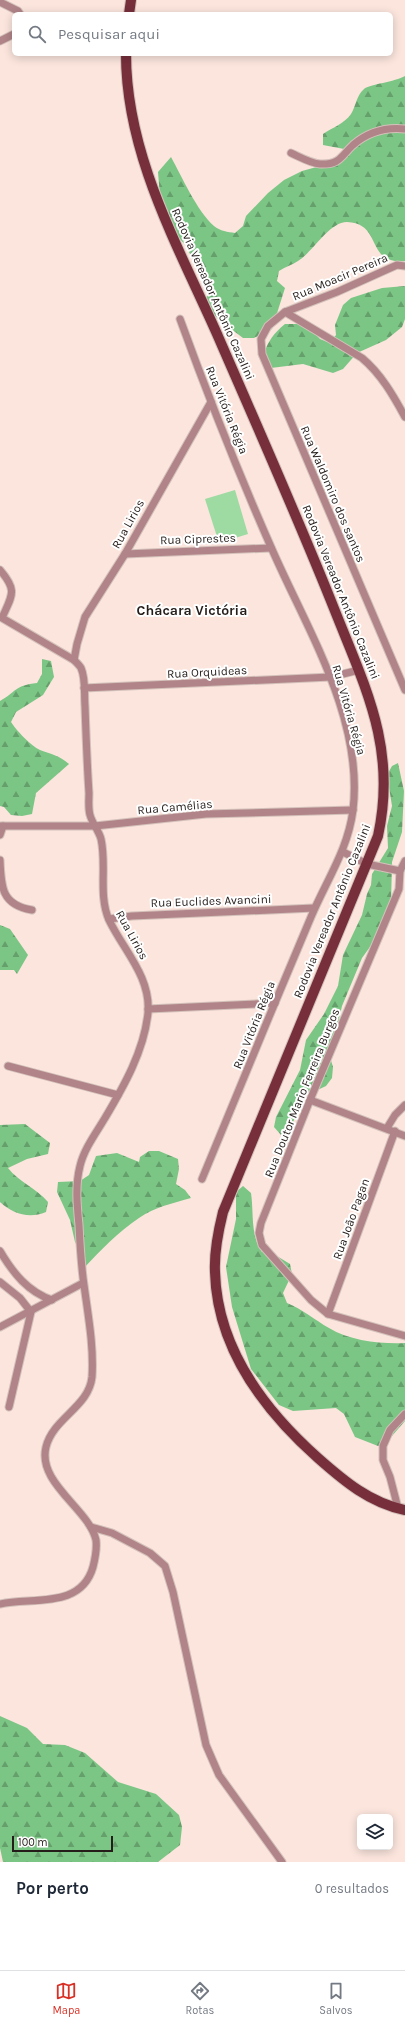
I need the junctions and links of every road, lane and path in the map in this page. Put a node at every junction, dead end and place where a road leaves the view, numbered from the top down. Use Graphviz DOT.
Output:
graph roads {
  1 [pos="131,0"];
  2 [pos="0,2"];
  3 [pos="19,12"];
  4 [pos="129,12"];
  5 [pos="12,35"];
  6 [pos="0,41"];
  7 [pos="126,56"];
  8 [pos="405,129"];
  9 [pos="291,153"];
  10 [pos="405,266"];
  11 [pos="285,312"];
  12 [pos="180,318"];
  13 [pos="211,402"];
  14 [pos="405,417"];
  15 [pos="271,548"];
  16 [pos="125,554"];
  17 [pos="0,570"];
  18 [pos="74,660"];
  19 [pos="359,670"];
  20 [pos="331,677"];
  21 [pos="84,688"];
  22 [pos="405,690"];
  23 [pos="353,810"];
  24 [pos="1,826"];
  25 [pos="95,826"];
  26 [pos="0,835"];
  27 [pos="343,852"];
  28 [pos="0,860"];
  29 [pos="405,861"];
  30 [pos="367,864"];
  31 [pos="400,871"];
  32 [pos="314,908"];
  33 [pos="32,910"];
  34 [pos="109,919"];
  35 [pos="275,1003"];
  36 [pos="148,1009"];
  37 [pos="8,1066"];
  38 [pos="118,1096"];
  39 [pos="310,1100"];
  40 [pos="405,1105"];
  41 [pos="387,1128"];
  42 [pos="395,1131"];
  43 [pos="405,1136"];
  44 [pos="202,1179"];
  45 [pos="0,1251"];
  46 [pos="0,1282"];
  47 [pos="83,1283"];
  48 [pos="52,1300"];
  49 [pos="31,1312"];
  50 [pos="328,1314"];
  51 [pos="0,1326"];
  52 [pos="405,1336"];
  53 [pos="9,1407"];
  54 [pos="405,1414"];
  55 [pos="401,1509"];
  56 [pos="91,1527"];
  57 [pos="0,1604"];
  58 [pos="282,1862"];
  1 -- 4 [label="main road"];
  2 -- 3 [label="street"];
  5 -- 6 [label="street"];
  7 -- 19 [label="main road, Rodovia Vereador Antônio Cazalini"];
  8 -- 9 [label="street"];
  10 -- 11 [label="street, Rua Moacir Pereira"];
  11 -- 14 [label="street"];
  11 -- 22 [label="street, Rua Waldomiro dos santos"];
  12 -- 13 [label="street, Rua Vitória Régia"];
  13 -- 15 [label="street, Rua Vitória Régia"];
  13 -- 16 [label="street, Rua Lirios"];
  15 -- 16 [label="street, Rua Ciprestes"];
  15 -- 20 [label="street, Rua Vitória Régia"];
  16 -- 18 [label="street, Rua Lirios"];
  17 -- 18 [label="street"];
  18 -- 21 [label="street, Rua Lirios"];
  19 -- 20 [label="street, Rua Orquideas"];
  19 -- 30 [label="main road, Rodovia Vereador Antônio Cazalini"];
  20 -- 21 [label="street, Rua Orquideas"];
  20 -- 23 [label="street, Rua Vitória Régia"];
  21 -- 25 [label="street, Rua Lirios"];
  23 -- 25 [label="street, Rua Camélias"];
  23 -- 27 [label="street, Rua Vitória Régia"];
  24 -- 25 [label="street, Rua Camélias"];
  24 -- 26 [label="street"];
  25 -- 34 [label="street, Rua Lirios"];
  27 -- 30 [label="street"];
  27 -- 32 [label="street, Rua Vitória Régia"];
  28 -- 33 [label="street"];
  29 -- 31 [label="street, Rua Doutor Mario Ferreira Burgos"];
  30 -- 31 [label="street"];
  30 -- 55 [label="main road, Rodovia Vereador Antônio Cazalini"];
  31 -- 39 [label="street, Rua Doutor Mario Ferreira Burgos"];
  32 -- 34 [label="street, Rua Euclides Avancini"];
  32 -- 35 [label="street, Rua Vitória Régia"];
  34 -- 36 [label="street, Rua Lirios"];
  35 -- 36 [label="street"];
  35 -- 44 [label="street, Rua Vitória Régia"];
  36 -- 38 [label="street, Rua Lirios"];
  37 -- 38 [label="street"];
  38 -- 47 [label="street, Rua Lirios"];
  39 -- 41 [label="street"];
  39 -- 50 [label="street, Rua Doutor Mario Ferreira Burgos"];
  40 -- 41 [label="street"];
  41 -- 42 [label="street"];
  42 -- 43 [label="street"];
  42 -- 50 [label="street, Rua João Pagan"];
  45 -- 48 [label="street"];
  46 -- 49 [label="street"];
  47 -- 48 [label="street"];
  47 -- 56 [label="street, Rua Lirios"];
  48 -- 49 [label="street"];
  49 -- 51 [label="street"];
  49 -- 53 [label="street"];
  50 -- 52 [label="street"];
  54 -- 55 [label="street"];
  56 -- 57 [label="street"];
  56 -- 58 [label="street"];
}
